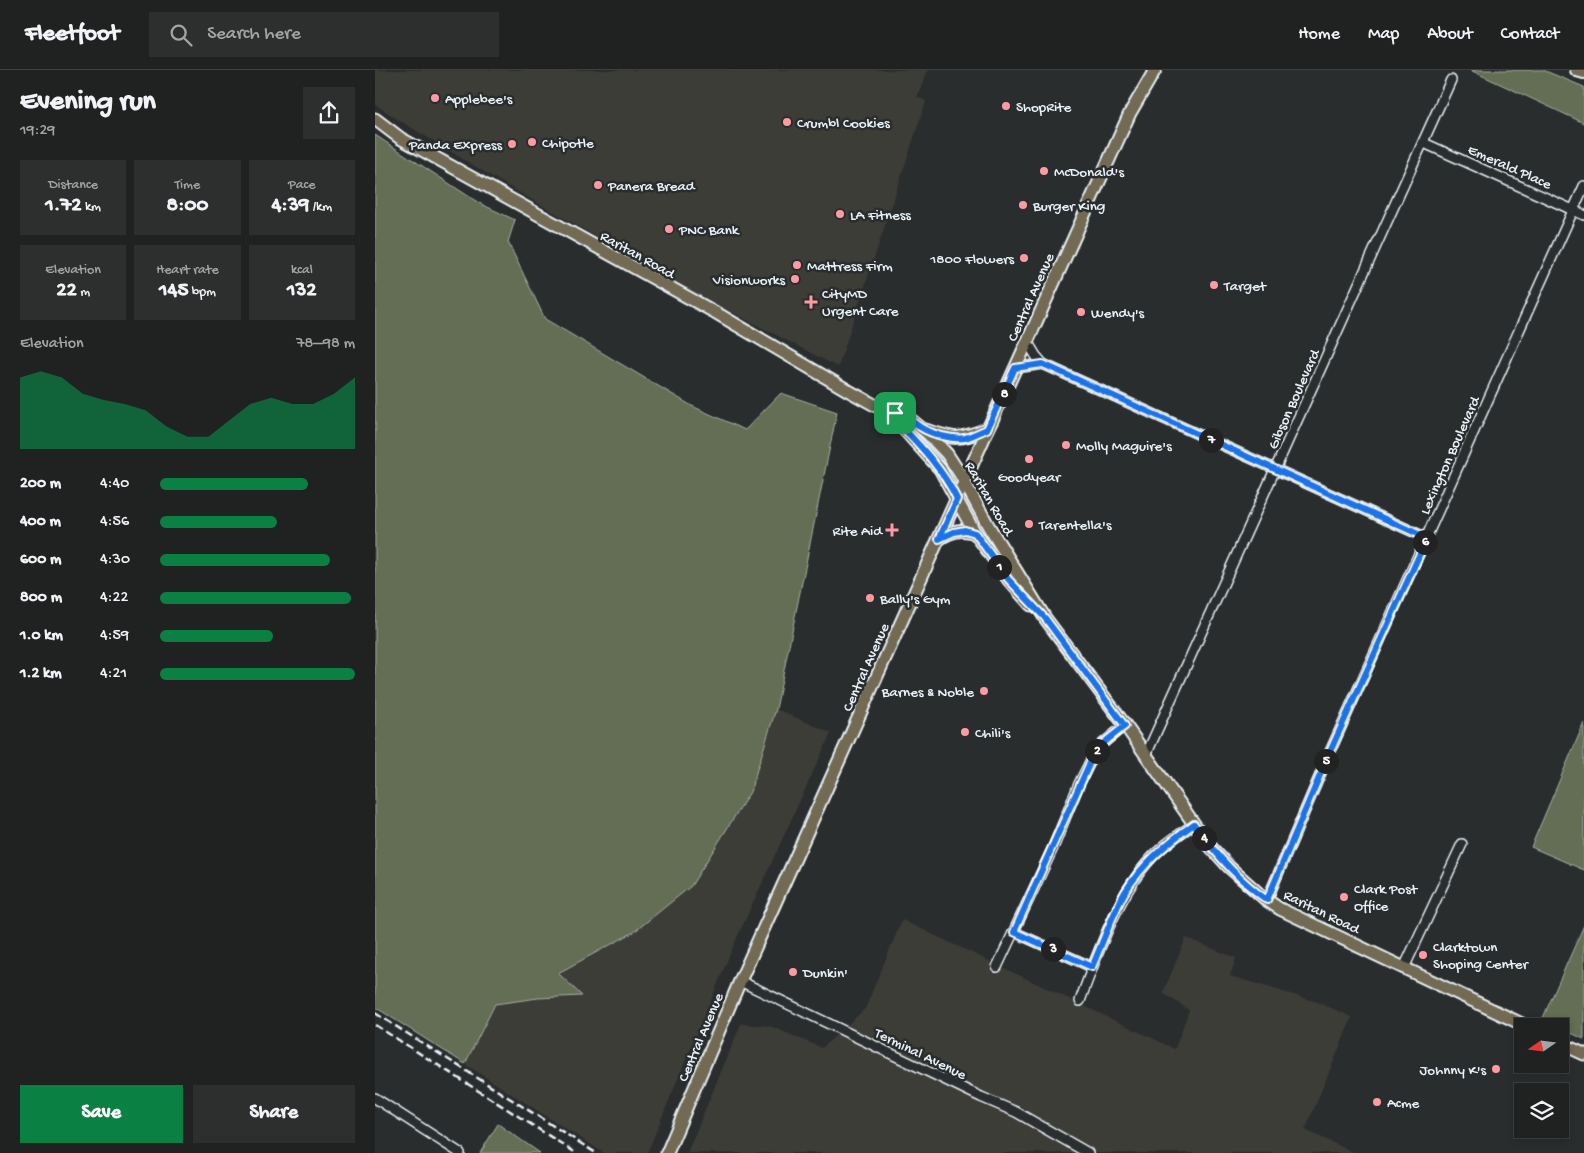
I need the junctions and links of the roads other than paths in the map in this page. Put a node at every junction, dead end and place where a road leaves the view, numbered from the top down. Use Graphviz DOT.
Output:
graph roads {
  1 [pos="1146,70"];
  2 [pos="1155,70"];
  3 [pos="1577,70"];
  4 [pos="1584,72"];
  5 [pos="1451,80"];
  6 [pos="1130,112"];
  7 [pos="375,119"];
  8 [pos="1424,143"];
  9 [pos="1584,186"];
  10 [pos="1573,210"];
  11 [pos="1584,215"];
  12 [pos="1027,341"];
  13 [pos="1043,364"];
  14 [pos="1015,368"];
  15 [pos="889,413"];
  16 [pos="921,428"];
  17 [pos="987,429"];
  18 [pos="1275,469"];
  19 [pos="964,482"];
  20 [pos="957,499"];
  21 [pos="975,533"];
  22 [pos="1427,538"];
  23 [pos="939,539"];
  24 [pos="1045,618"];
  25 [pos="1125,726"];
  26 [pos="1146,755"];
  27 [pos="1194,824"];
  28 [pos="1462,844"];
  29 [pos="1267,900"];
  30 [pos="1014,932"];
  31 [pos="997,967"];
  32 [pos="1092,967"];
  33 [pos="1404,968"];
  34 [pos="740,981"];
  35 [pos="1080,1001"];
  36 [pos="1514,1020"];
  37 [pos="1569,1047"];
  38 [pos="1584,1054"];
  39 [pos="375,1098"];
  40 [pos="461,1153"];
  41 [pos="667,1153"];
  42 [pos="1088,1153"];
  1 -- 6 [label="main road, Central Avenue"];
  2 -- 6 [label="main road, Central Avenue"];
  3 -- 4 [label="highway"];
  5 -- 8 [label="street, Gibson Boulevard"];
  6 -- 12 [label="main road, Central Avenue"];
  7 -- 15 [label="main road, Raritan Road"];
  8 -- 10 [label="street, Emerald Place"];
  8 -- 18 [label="street, Gibson Boulevard"];
  9 -- 10 [label="street, Lexington Boulevard"];
  10 -- 11 [label="street, Emerald Place"];
  10 -- 22 [label="street, Lexington Boulevard"];
  12 -- 13 [label="street"];
  12 -- 14 [label="main road, Central Avenue"];
  13 -- 14 [label="street"];
  13 -- 18 [label="street"];
  14 -- 17 [label="main road, Central Avenue"];
  15 -- 16 [label="main road, Raritan Road"];
  15 -- 20 [label="main road, Raritan Road"];
  16 -- 17 [label="main road"];
  16 -- 19 [label="main road, Raritan Road"];
  17 -- 19 [label="main road, Central Avenue"];
  18 -- 22 [label="street"];
  18 -- 26 [label="street, Gibson Boulevard"];
  19 -- 20 [label="main road, Central Avenue"];
  19 -- 24 [label="main road, Raritan Road"];
  20 -- 21 [label="main road, Raritan Road"];
  20 -- 23 [label="main road, Central Avenue"];
  21 -- 23 [label="main road"];
  21 -- 24 [label="main road, Raritan Road"];
  22 -- 29 [label="street, Lexington Boulevard"];
  23 -- 34 [label="main road, Central Avenue"];
  24 -- 25 [label="main road, Raritan Road"];
  25 -- 26 [label="main road, Raritan Road"];
  25 -- 30 [label="street"];
  26 -- 27 [label="main road, Raritan Road"];
  27 -- 29 [label="main road, Raritan Road"];
  27 -- 32 [label="street"];
  28 -- 33 [label="street"];
  29 -- 33 [label="main road, Raritan Road"];
  30 -- 31 [label="street"];
  30 -- 32 [label="street"];
  32 -- 35 [label="street"];
  33 -- 36 [label="main road, Raritan Road"];
  34 -- 41 [label="main road, Central Avenue"];
  34 -- 42 [label="street, Terminal Avenue"];
  37 -- 38 [label="main road"];
  39 -- 40 [label="street"];
}
